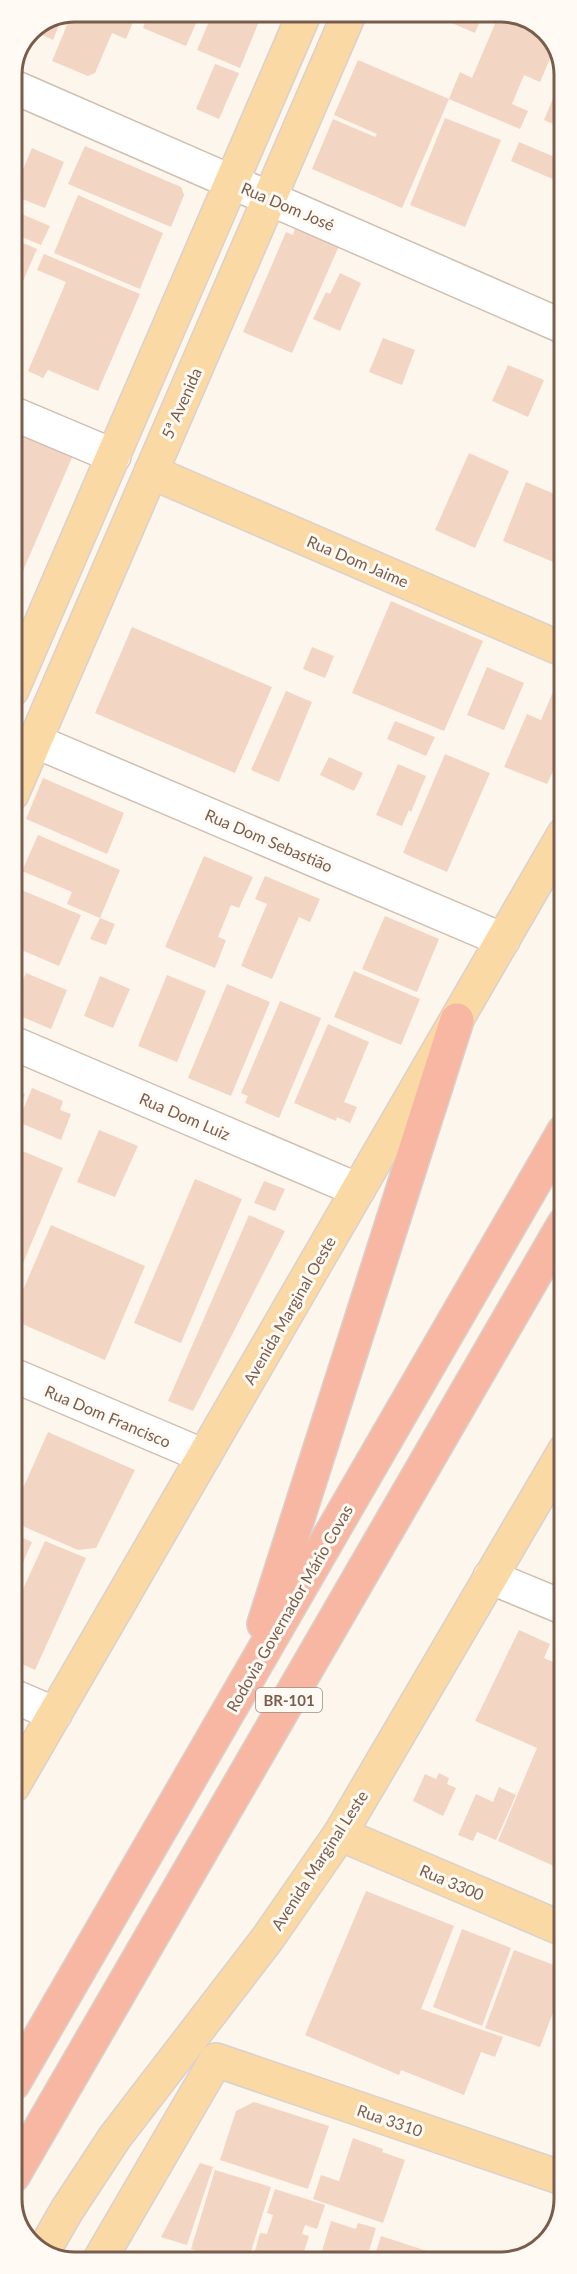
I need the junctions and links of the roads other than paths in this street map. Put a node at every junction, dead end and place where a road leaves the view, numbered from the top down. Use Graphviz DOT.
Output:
graph roads {
  1 [pos="300,23"];
  2 [pos="345,23"];
  3 [pos="22,90"];
  4 [pos="232,182"];
  5 [pos="270,198"];
  6 [pos="555,323"];
  7 [pos="22,417"];
  8 [pos="114,456"];
  9 [pos="151,472"];
  10 [pos="555,646"];
  11 [pos="22,667"];
  12 [pos="35,741"];
  13 [pos="22,771"];
  14 [pos="555,850"];
  15 [pos="503,940"];
  16 [pos="457,1020"];
  17 [pos="22,1047"];
  18 [pos="555,1147"];
  19 [pos="358,1190"];
  20 [pos="555,1240"];
  21 [pos="22,1380"];
  22 [pos="204,1456"];
  23 [pos="555,1467"];
  24 [pos="490,1577"];
  25 [pos="555,1604"];
  26 [pos="244,1684"];
  27 [pos="22,1700"];
  28 [pos="55,1714"];
  29 [pos="22,1771"];
  30 [pos="340,1834"];
  31 [pos="555,1926"];
  32 [pos="22,2069"];
  33 [pos="22,2160"];
  34 [pos="555,2176"];
  35 [pos="48,2244"];
  36 [pos="109,2251"];
  1 -- 4 [label="main road"];
  2 -- 5 [label="main road, 5ª Avenida"];
  3 -- 4 [label="street, Rua Dom José"];
  4 -- 5 [label="street, Rua Dom José"];
  4 -- 8 [label="main road"];
  5 -- 6 [label="street, Rua Dom José"];
  5 -- 9 [label="main road, 5ª Avenida"];
  7 -- 8 [label="street"];
  8 -- 11 [label="main road"];
  9 -- 10 [label="main road, Rua Dom Jaime"];
  9 -- 12 [label="main road, 5ª Avenida"];
  12 -- 13 [label="main road, 5ª Avenida"];
  12 -- 15 [label="street, Rua Dom Sebastião"];
  14 -- 15 [label="main road, Avenida Marginal Oeste"];
  15 -- 16 [label="main road, Avenida Marginal Oeste"];
  16 -- 19 [label="main road, Avenida Marginal Oeste"];
  16 -- 26 [label="highway"];
  17 -- 19 [label="street, Rua Dom Luiz"];
  18 -- 26 [label="highway, Rodovia Governador Mário Covas / BR-101"];
  19 -- 22 [label="main road, Avenida Marginal Oeste"];
  20 -- 33 [label="highway, BR-101"];
  21 -- 22 [label="street, Rua Dom Francisco"];
  22 -- 28 [label="main road, Avenida Marginal Oeste"];
  23 -- 24 [label="main road, Avenida Marginal Leste"];
  24 -- 25 [label="street"];
  24 -- 30 [label="main road, Avenida Marginal Leste"];
  26 -- 32 [label="highway, Rodovia Governador Mário Covas / BR-101"];
  27 -- 28 [label="street"];
  28 -- 29 [label="main road, Avenida Marginal Oeste"];
  30 -- 31 [label="main road, Rua 3300"];
  30 -- 35 [label="main road, Avenida Marginal Leste"];
  34 -- 36 [label="main road, Rua 3310"];
}
